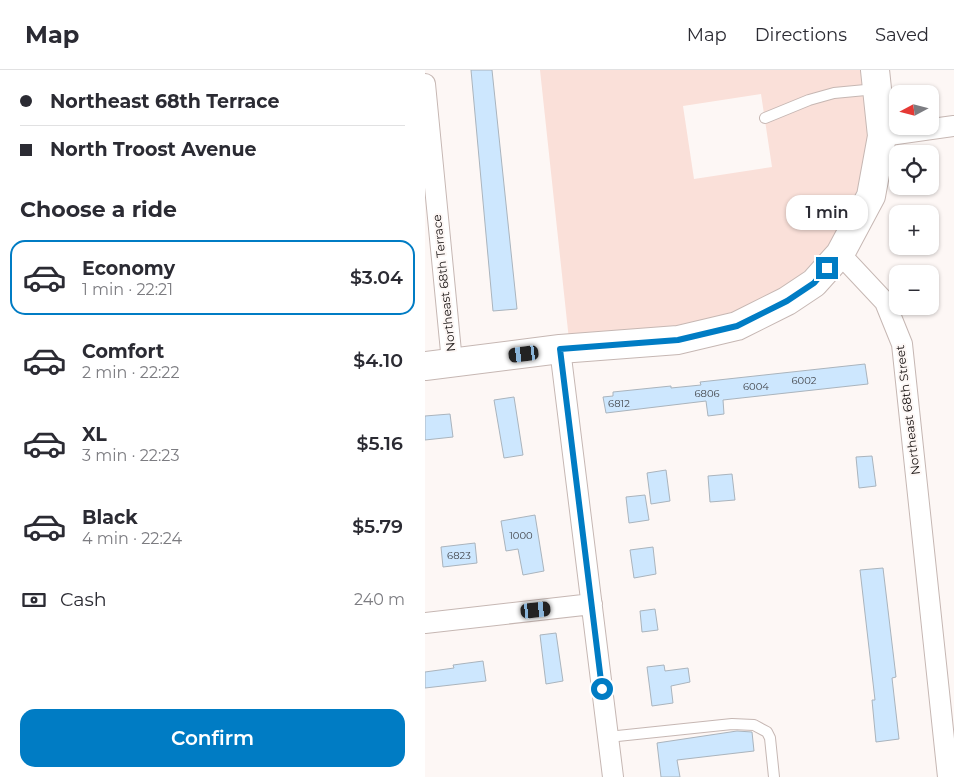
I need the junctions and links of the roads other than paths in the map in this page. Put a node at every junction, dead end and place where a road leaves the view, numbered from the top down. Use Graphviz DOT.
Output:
graph roads {
  1 [pos="876,80"];
  2 [pos="425,84"];
  3 [pos="765,118"];
  4 [pos="954,126"];
  5 [pos="882,136"];
  6 [pos="840,254"];
  7 [pos="560,349"];
  8 [pos="452,362"];
  9 [pos="425,366"];
  10 [pos="591,604"];
  11 [pos="425,623"];
  12 [pos="608,737"];
  13 [pos="613,777"];
  14 [pos="774,777"];
  15 [pos="948,777"];
  1 -- 3 [label="lane"];
  1 -- 5 [label="street"];
  2 -- 8 [label="street, Northeast 68th Terrace"];
  4 -- 5 [label="street"];
  5 -- 6 [label="street"];
  6 -- 7 [label="street"];
  6 -- 15 [label="street, Northeast 68th Street"];
  7 -- 8 [label="street"];
  7 -- 10 [label="street"];
  8 -- 9 [label="street"];
  10 -- 11 [label="street"];
  10 -- 12 [label="street"];
  12 -- 13 [label="street"];
  12 -- 14 [label="lane"];
}
